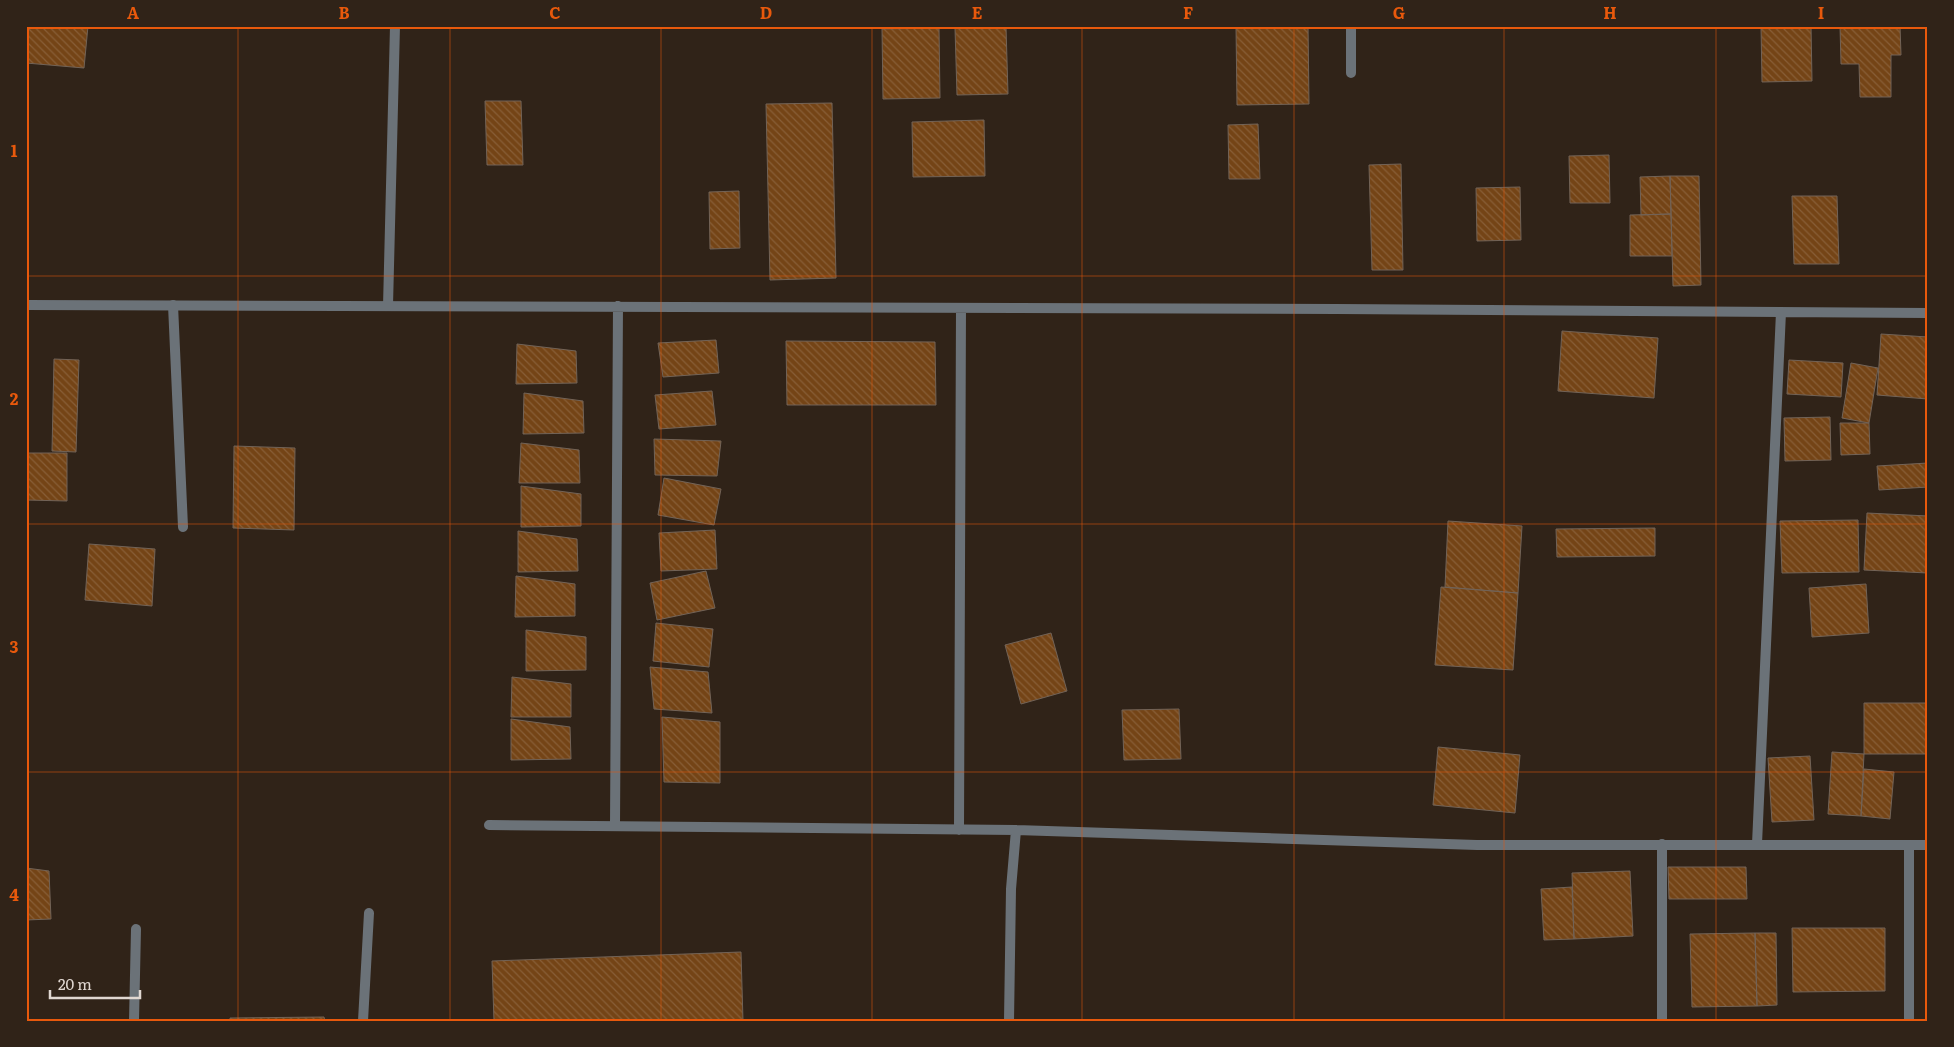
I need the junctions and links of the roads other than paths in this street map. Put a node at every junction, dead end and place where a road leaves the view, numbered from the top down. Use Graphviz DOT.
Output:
graph roads {
  1 [pos="395,26"];
  2 [pos="1351,26"];
  3 [pos="1350,73"];
  4 [pos="26,305"];
  5 [pos="173,305"];
  6 [pos="388,306"];
  7 [pos="618,306"];
  8 [pos="961,308"];
  9 [pos="1781,312"];
  10 [pos="1928,313"];
  11 [pos="183,527"];
  12 [pos="489,825"];
  13 [pos="615,826"];
  14 [pos="959,830"];
  15 [pos="1016,830"];
  16 [pos="1662,844"];
  17 [pos="1757,844"];
  18 [pos="1909,845"];
  19 [pos="1928,845"];
  20 [pos="368,913"];
  21 [pos="136,929"];
  22 [pos="134,1021"];
  23 [pos="363,1021"];
  24 [pos="1009,1021"];
  25 [pos="1662,1021"];
  26 [pos="1909,1021"];
  1 -- 6 [label="street"];
  2 -- 3 [label="street"];
  4 -- 5 [label="street"];
  5 -- 6 [label="street"];
  5 -- 11 [label="street"];
  6 -- 7 [label="street"];
  7 -- 8 [label="street"];
  7 -- 13 [label="street"];
  8 -- 9 [label="street"];
  8 -- 14 [label="street"];
  9 -- 10 [label="street"];
  9 -- 17 [label="street"];
  12 -- 13 [label="street"];
  13 -- 14 [label="street"];
  14 -- 15 [label="street"];
  15 -- 16 [label="street"];
  15 -- 24 [label="street"];
  16 -- 17 [label="street"];
  16 -- 25 [label="street"];
  17 -- 18 [label="street"];
  18 -- 19 [label="street"];
  18 -- 26 [label="street"];
  20 -- 23 [label="street"];
  21 -- 22 [label="street"];
}
